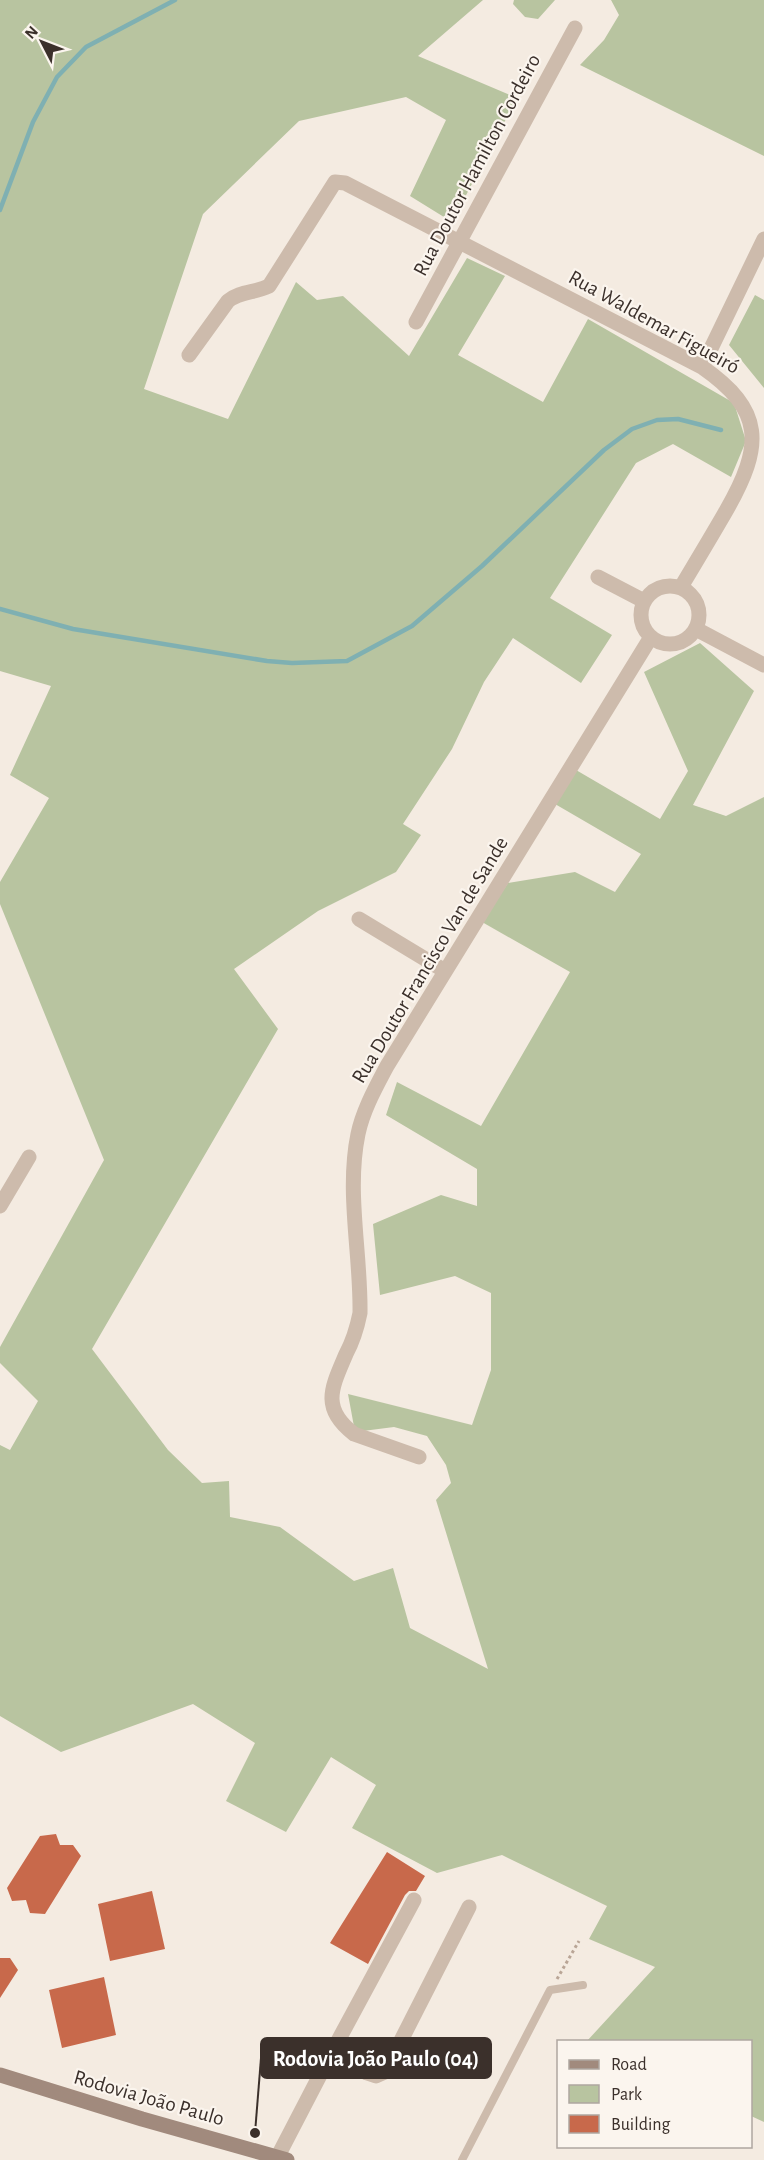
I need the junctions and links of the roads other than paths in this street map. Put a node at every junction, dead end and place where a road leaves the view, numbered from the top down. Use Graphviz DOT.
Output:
graph roads {
  1 [pos="574,28"];
  2 [pos="764,239"];
  3 [pos="459,243"];
  4 [pos="416,322"];
  5 [pos="189,355"];
  6 [pos="702,367"];
  7 [pos="598,577"];
  8 [pos="681,587"];
  9 [pos="644,601"];
  10 [pos="696,629"];
  11 [pos="651,637"];
  12 [pos="764,665"];
  13 [pos="359,919"];
  14 [pos="446,971"];
  15 [pos="29,1157"];
  16 [pos="0,1206"];
  17 [pos="419,1457"];
  18 [pos="414,1900"];
  19 [pos="469,1907"];
  20 [pos="583,1985"];
  21 [pos="332,2052"];
  22 [pos="0,2075"];
  23 [pos="283,2158"];
  24 [pos="462,2160"];
  1 -- 3 [label="street, Rua Doutor Hamilton Cordeiro"];
  2 -- 6 [label="street"];
  3 -- 4 [label="street, Rua Doutor Hamilton Cordeiro"];
  3 -- 5 [label="street, Rua Waldemar Figueiró"];
  3 -- 6 [label="street, Rua Waldemar Figueiró"];
  6 -- 8 [label="street, Rua Waldemar Figueiró"];
  7 -- 9 [label="street"];
  8 -- 9 [label="street"];
  8 -- 10 [label="street"];
  9 -- 11 [label="street"];
  10 -- 11 [label="street"];
  10 -- 12 [label="street"];
  11 -- 14 [label="street, Rua Doutor Francisco Van de Sande"];
  13 -- 14 [label="street"];
  14 -- 17 [label="street, Rua Doutor Francisco Van de Sande"];
  15 -- 16 [label="street"];
  18 -- 21 [label="street"];
  19 -- 21 [label="street"];
  20 -- 24 [label="lane"];
  21 -- 23 [label="street"];
  22 -- 23 [label="main road, Rodovia João Paulo"];
}
